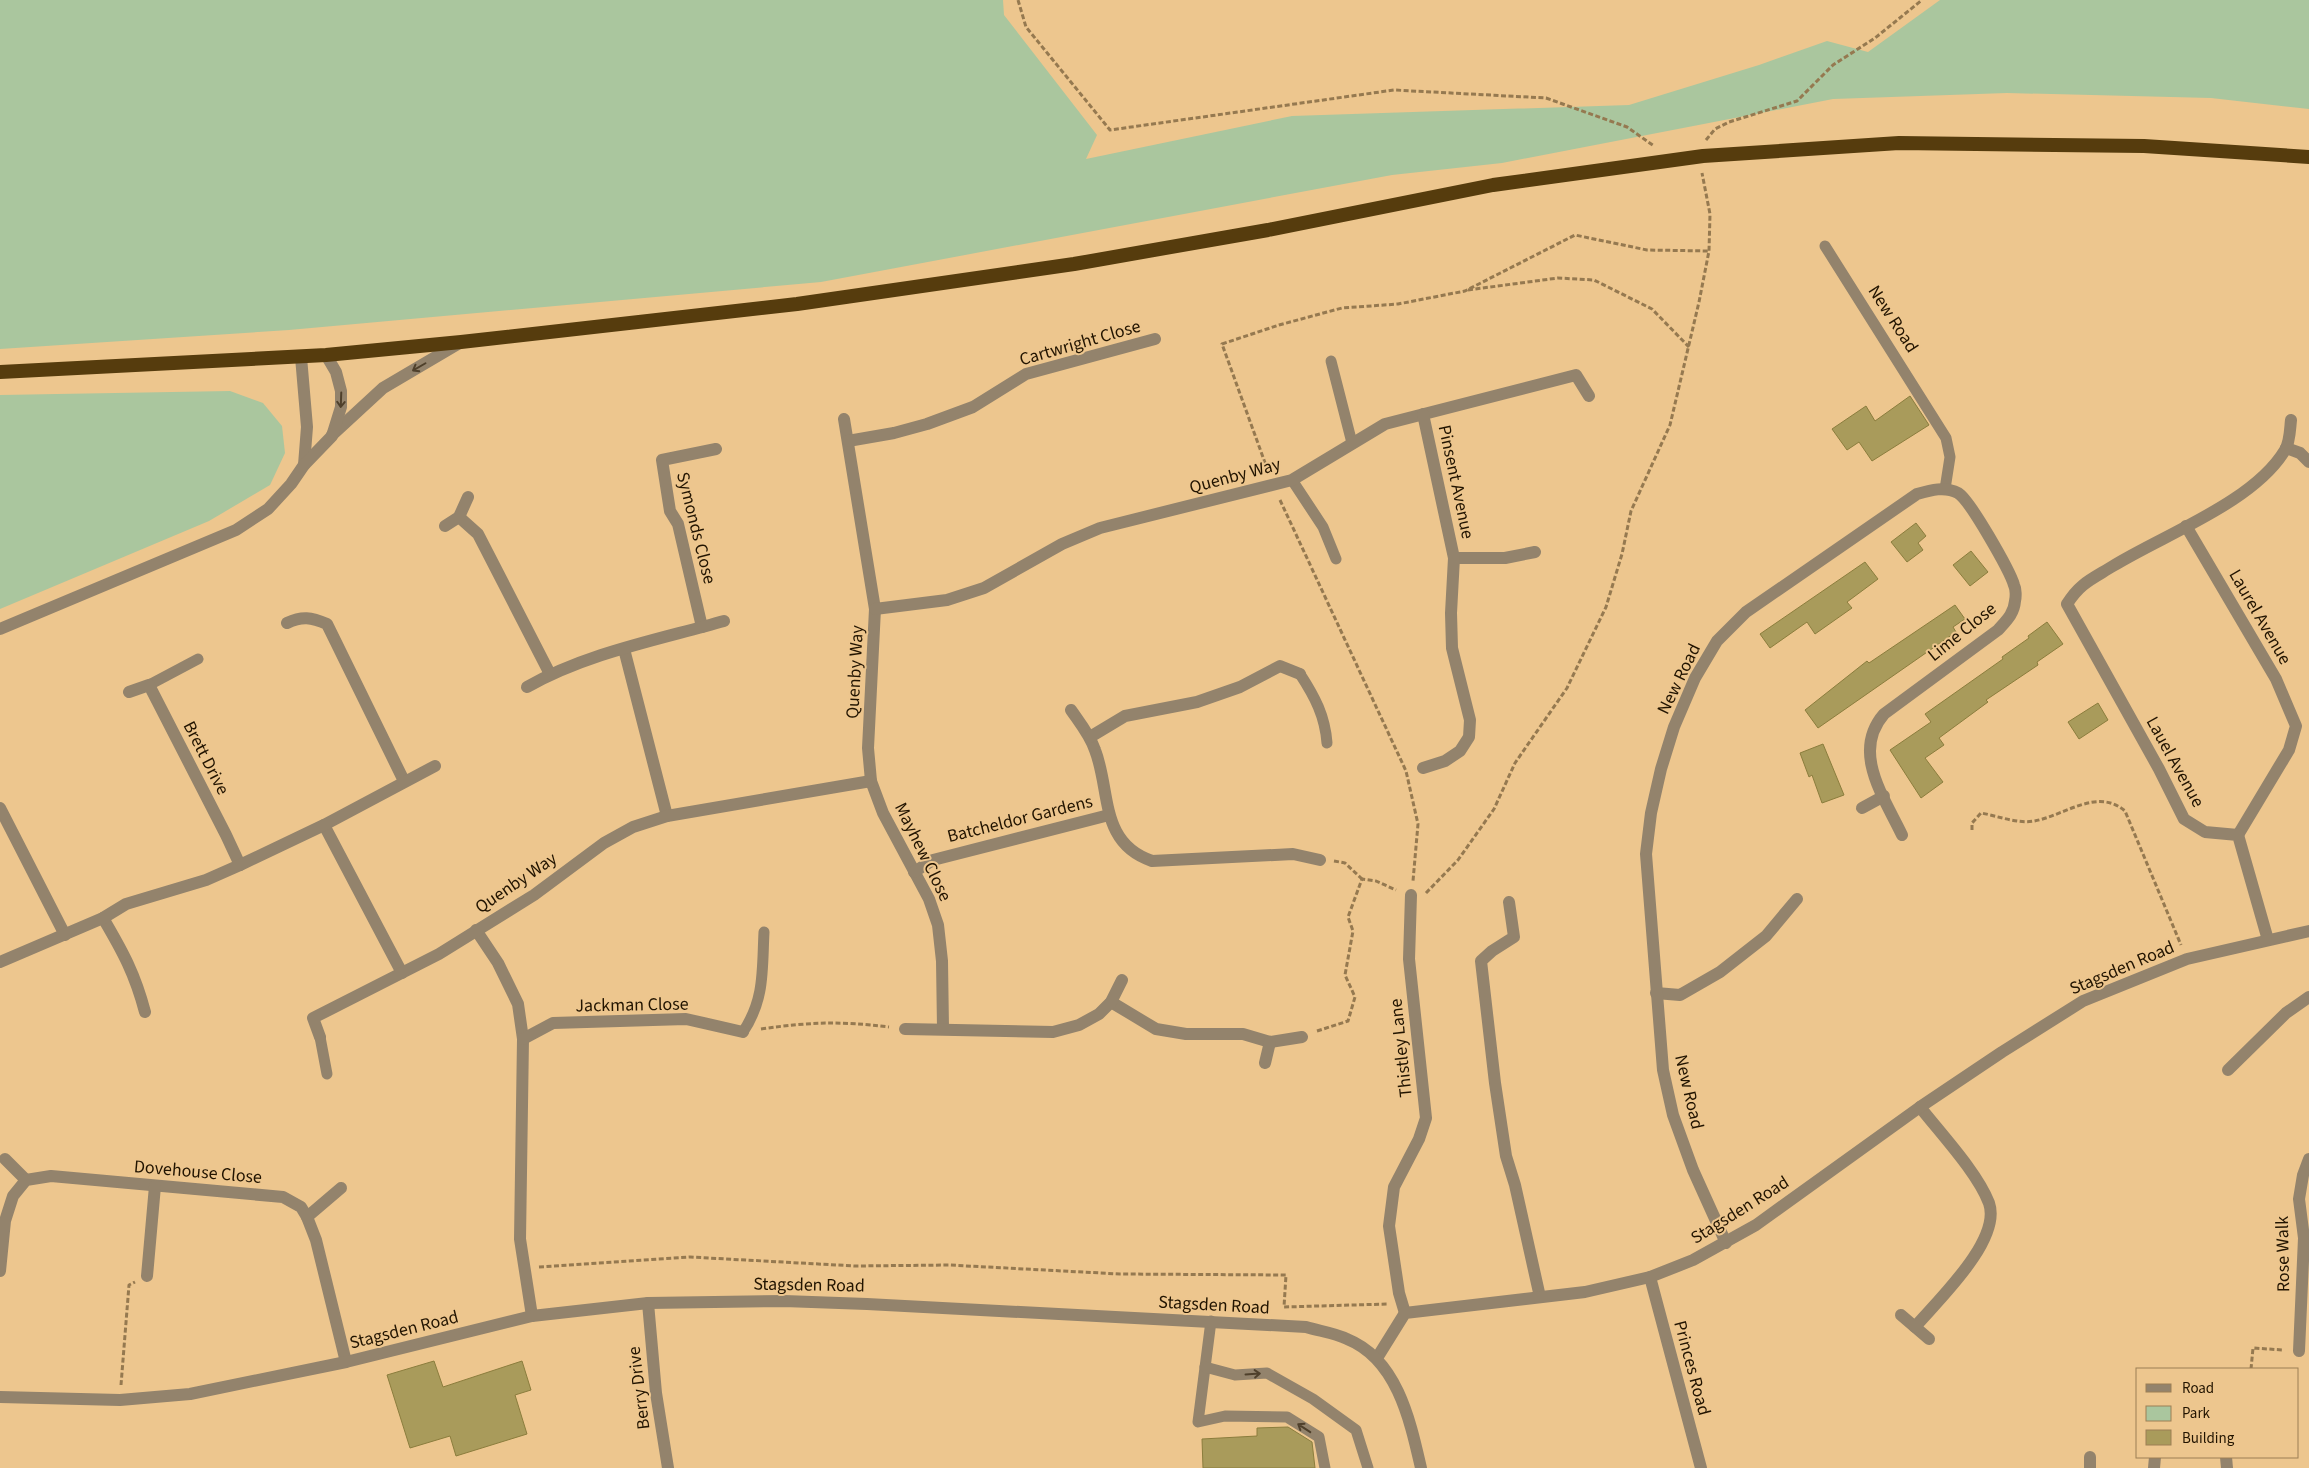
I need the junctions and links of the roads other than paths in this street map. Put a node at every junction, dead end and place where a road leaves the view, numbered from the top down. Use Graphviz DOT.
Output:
graph roads {
  1 [pos="2309,157"];
  2 [pos="1825,246"];
  3 [pos="1155,339"];
  4 [pos="462,342"];
  5 [pos="326,355"];
  6 [pos="301,357"];
  7 [pos="1331,361"];
  8 [pos="0,372"];
  9 [pos="1589,396"];
  10 [pos="1424,414"];
  11 [pos="844,419"];
  12 [pos="2291,420"];
  13 [pos="332,436"];
  14 [pos="848,441"];
  15 [pos="1352,442"];
  16 [pos="2286,448"];
  17 [pos="716,449"];
  18 [pos="2309,462"];
  19 [pos="304,465"];
  20 [pos="1292,480"];
  21 [pos="1945,489"];
  22 [pos="468,497"];
  23 [pos="459,516"];
  24 [pos="445,526"];
  25 [pos="2186,526"];
  26 [pos="1535,552"];
  27 [pos="1454,558"];
  28 [pos="1336,559"];
  29 [pos="875,609"];
  30 [pos="724,621"];
  31 [pos="287,623"];
  32 [pos="702,627"];
  33 [pos="0,629"];
  34 [pos="624,649"];
  35 [pos="198,658"];
  36 [pos="550,674"];
  37 [pos="1300,674"];
  38 [pos="149,685"];
  39 [pos="527,687"];
  40 [pos="129,692"];
  41 [pos="1071,710"];
  42 [pos="1090,737"];
  43 [pos="1327,743"];
  44 [pos="435,766"];
  45 [pos="1423,768"];
  46 [pos="404,781"];
  47 [pos="871,781"];
  48 [pos="1884,796"];
  49 [pos="0,808"];
  50 [pos="1862,808"];
  51 [pos="1109,815"];
  52 [pos="667,816"];
  53 [pos="324,825"];
  54 [pos="2238,835"];
  55 [pos="1902,836"];
  56 [pos="1320,860"];
  57 [pos="240,866"];
  58 [pos="914,872"];
  59 [pos="1412,895"];
  60 [pos="1798,900"];
  61 [pos="1509,902"];
  62 [pos="103,918"];
  63 [pos="476,930"];
  64 [pos="2309,931"];
  65 [pos="764,932"];
  66 [pos="65,935"];
  67 [pos="2268,940"];
  68 [pos="0,962"];
  69 [pos="402,973"];
  70 [pos="1122,980"];
  71 [pos="1656,993"];
  72 [pos="2309,997"];
  73 [pos="1111,1002"];
  74 [pos="145,1012"];
  75 [pos="943,1028"];
  76 [pos="904,1029"];
  77 [pos="743,1032"];
  78 [pos="1302,1036"];
  79 [pos="320,1037"];
  80 [pos="523,1039"];
  81 [pos="1270,1042"];
  82 [pos="1265,1063"];
  83 [pos="2228,1070"];
  84 [pos="328,1074"];
  85 [pos="1920,1107"];
  86 [pos="5,1159"];
  87 [pos="2309,1159"];
  88 [pos="26,1180"];
  89 [pos="155,1186"];
  90 [pos="341,1188"];
  91 [pos="307,1217"];
  92 [pos="1726,1243"];
  93 [pos="0,1271"];
  94 [pos="147,1276"];
  95 [pos="1650,1277"];
  96 [pos="1540,1297"];
  97 [pos="648,1303"];
  98 [pos="1405,1313"];
  99 [pos="1901,1315"];
  100 [pos="532,1316"];
  101 [pos="1211,1322"];
  102 [pos="1915,1327"];
  103 [pos="1929,1339"];
  104 [pos="2299,1351"];
  105 [pos="1377,1358"];
  106 [pos="346,1362"];
  107 [pos="1205,1367"];
  108 [pos="0,1397"];
  109 [pos="668,1468"];
  110 [pos="1325,1468"];
  111 [pos="1368,1468"];
  112 [pos="1420,1468"];
  113 [pos="1701,1468"];
  1 -- 4 [label="highway"];
  2 -- 21 [label="lane, New Road"];
  3 -- 14 [label="street, Cartwright Close"];
  4 -- 5 [label="highway"];
  4 -- 13 [label="street, one-way"];
  5 -- 6 [label="highway"];
  5 -- 13 [label="street, one-way"];
  6 -- 8 [label="highway"];
  6 -- 19 [label="street"];
  7 -- 15 [label="lane"];
  9 -- 10 [label="street, Quenby Way"];
  10 -- 15 [label="street, Quenby Way"];
  10 -- 27 [label="street, Pinsent Avenue"];
  11 -- 14 [label="street"];
  12 -- 16 [label="street"];
  13 -- 19 [label="street"];
  14 -- 29 [label="street"];
  15 -- 20 [label="street, Quenby Way"];
  16 -- 18 [label="street"];
  16 -- 25 [label="street"];
  17 -- 32 [label="street, Symonds Close"];
  19 -- 33 [label="street"];
  20 -- 28 [label="lane"];
  20 -- 29 [label="street, Quenby Way"];
  21 -- 48 [label="street, Lime Close"];
  21 -- 71 [label="street, New Road"];
  22 -- 23 [label="street"];
  23 -- 24 [label="street"];
  23 -- 36 [label="street"];
  25 -- 54 [label="street, Laurel Avenue"];
  25 -- 54 [label="street, Lauel Avenue"];
  26 -- 27 [label="street, Pinsent Avenue"];
  27 -- 45 [label="street, Pinsent Avenue"];
  29 -- 47 [label="street, Quenby Way"];
  30 -- 32 [label="street"];
  31 -- 46 [label="street"];
  32 -- 34 [label="street"];
  34 -- 36 [label="street"];
  34 -- 52 [label="street"];
  35 -- 38 [label="lane"];
  36 -- 39 [label="street"];
  37 -- 42 [label="street"];
  37 -- 43 [label="lane"];
  38 -- 40 [label="street"];
  38 -- 57 [label="street, Brett Drive"];
  41 -- 42 [label="street, Batcheldor Gardens"];
  42 -- 51 [label="street, Batcheldor Gardens"];
  44 -- 46 [label="street"];
  46 -- 53 [label="street"];
  47 -- 52 [label="street, Quenby Way"];
  47 -- 58 [label="street, Mayhew Close"];
  48 -- 50 [label="street"];
  48 -- 55 [label="street, Lime Close"];
  49 -- 66 [label="street"];
  51 -- 56 [label="street, Batcheldor Gardens"];
  51 -- 58 [label="street, Batcheldor Gardens"];
  52 -- 63 [label="street, Quenby Way"];
  53 -- 57 [label="street"];
  53 -- 69 [label="street"];
  54 -- 67 [label="street"];
  57 -- 62 [label="street"];
  58 -- 75 [label="street, Mayhew Close"];
  59 -- 98 [label="street, Thistley Lane"];
  60 -- 71 [label="street"];
  61 -- 96 [label="street"];
  62 -- 66 [label="street"];
  62 -- 74 [label="street"];
  63 -- 69 [label="street, Quenby Way"];
  63 -- 80 [label="street"];
  64 -- 67 [label="street, Stagsden Road"];
  65 -- 77 [label="lane"];
  66 -- 68 [label="street"];
  67 -- 85 [label="street, Stagsden Road"];
  69 -- 79 [label="street, Quenby Way"];
  70 -- 73 [label="street"];
  71 -- 92 [label="street, New Road"];
  72 -- 83 [label="street"];
  73 -- 75 [label="street"];
  73 -- 81 [label="street"];
  75 -- 76 [label="street"];
  77 -- 80 [label="street, Jackman Close"];
  78 -- 81 [label="street"];
  79 -- 84 [label="lane"];
  80 -- 100 [label="street"];
  81 -- 82 [label="street"];
  85 -- 92 [label="street, Stagsden Road"];
  85 -- 102 [label="street"];
  86 -- 88 [label="street"];
  87 -- 104 [label="street, Rose Walk"];
  88 -- 89 [label="street, Dovehouse Close"];
  88 -- 93 [label="street"];
  89 -- 91 [label="street, Dovehouse Close"];
  89 -- 94 [label="street"];
  90 -- 91 [label="street"];
  91 -- 106 [label="street, Dovehouse Close"];
  92 -- 95 [label="street, Stagsden Road"];
  95 -- 96 [label="street, Stagsden Road"];
  95 -- 113 [label="street, Princes Road"];
  96 -- 98 [label="street, Stagsden Road"];
  97 -- 100 [label="street, Stagsden Road"];
  97 -- 101 [label="street, Stagsden Road"];
  97 -- 109 [label="street, Berry Drive"];
  98 -- 105 [label="street"];
  99 -- 102 [label="street"];
  100 -- 106 [label="street, Stagsden Road"];
  101 -- 105 [label="street, Stagsden Road"];
  101 -- 107 [label="lane"];
  102 -- 103 [label="street"];
  105 -- 112 [label="street, Stagsden Road"];
  106 -- 108 [label="street, Stagsden Road"];
  110 -- 107 [label="lane, one-way"];
  107 -- 111 [label="lane, one-way"];
}
